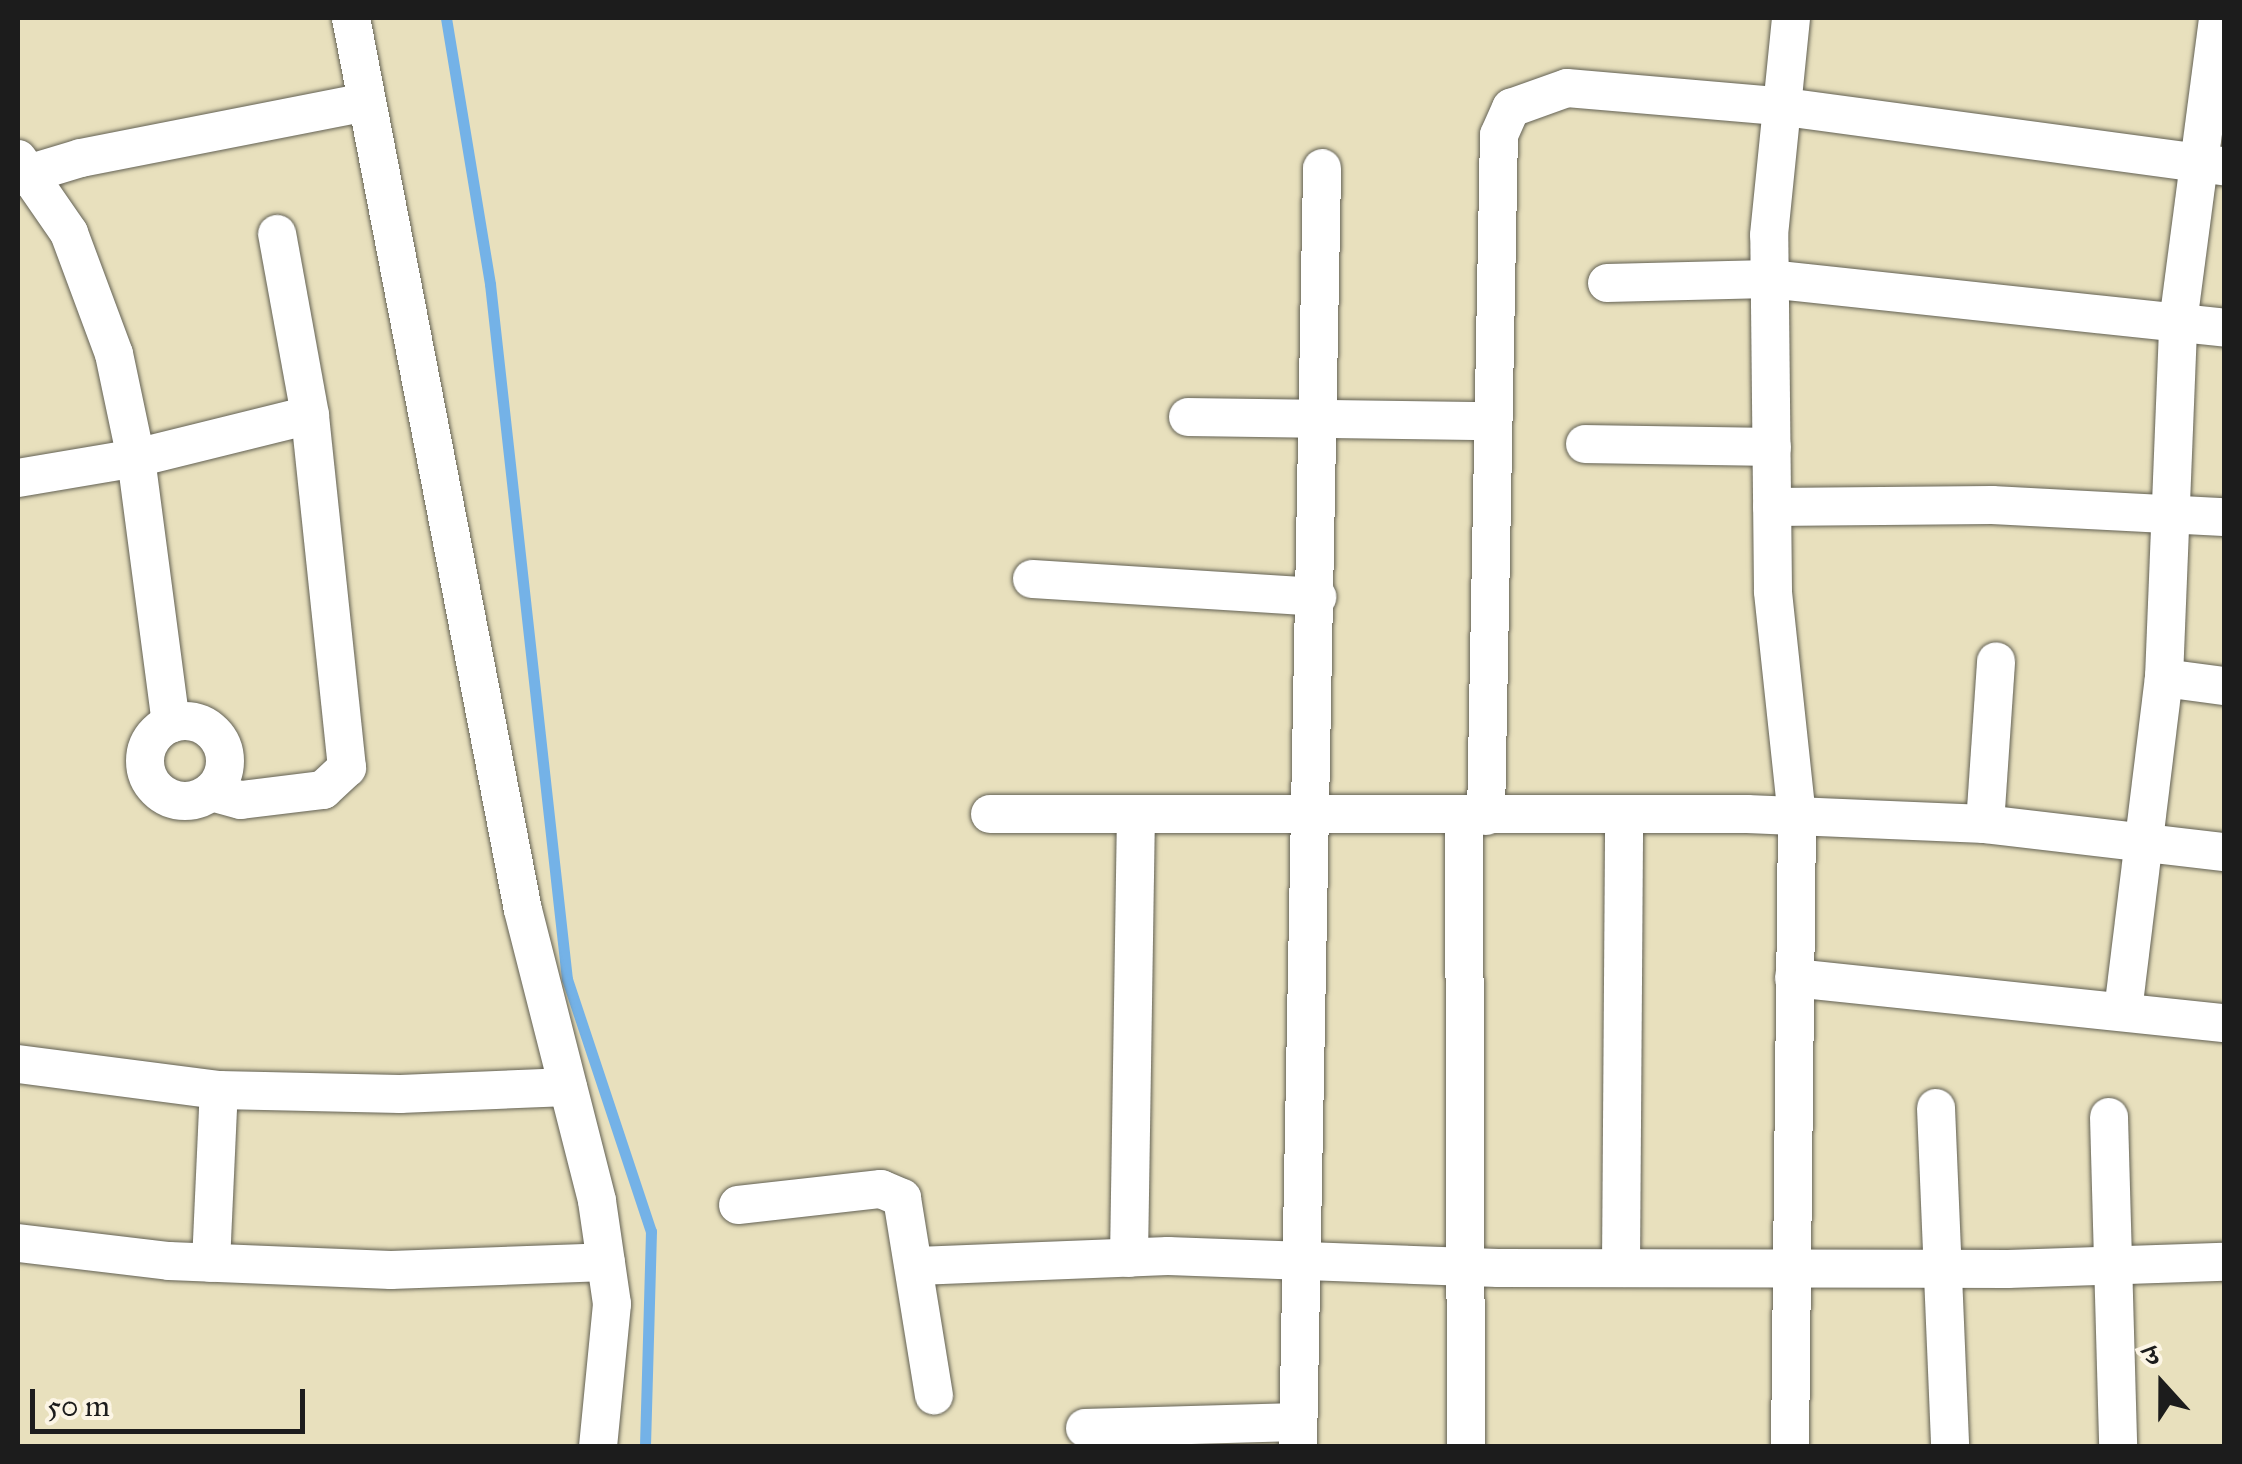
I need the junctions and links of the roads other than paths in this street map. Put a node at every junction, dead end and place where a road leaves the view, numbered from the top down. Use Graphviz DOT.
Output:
graph roads {
  1 [pos="350,18"];
  2 [pos="1791,18"];
  3 [pos="2218,18"];
  4 [pos="366,102"];
  5 [pos="1778,106"];
  6 [pos="2212,164"];
  7 [pos="1322,168"];
  8 [pos="21,170"];
  9 [pos="277,234"];
  10 [pos="1769,280"];
  11 [pos="1607,283"];
  12 [pos="2178,324"];
  13 [pos="2224,328"];
  14 [pos="310,415"];
  15 [pos="1188,417"];
  16 [pos="1322,420"];
  17 [pos="1491,421"];
  18 [pos="1585,444"];
  19 [pos="1772,447"];
  20 [pos="136,458"];
  21 [pos="18,478"];
  22 [pos="1772,507"];
  23 [pos="2174,512"];
  24 [pos="2224,516"];
  25 [pos="1032,579"];
  26 [pos="1318,597"];
  27 [pos="1996,661"];
  28 [pos="2164,678"];
  29 [pos="2224,686"];
  30 [pos="171,724"];
  31 [pos="210,792"];
  32 [pos="990,814"];
  33 [pos="1307,814"];
  34 [pos="1624,815"];
  35 [pos="1475,816"];
  36 [pos="1797,816"];
  37 [pos="1136,818"];
  38 [pos="1985,824"];
  39 [pos="2147,844"];
  40 [pos="2224,852"];
  41 [pos="1794,978"];
  42 [pos="2123,1011"];
  43 [pos="2224,1023"];
  44 [pos="18,1064"];
  45 [pos="568,1088"];
  46 [pos="218,1090"];
  47 [pos="1936,1108"];
  48 [pos="2109,1117"];
  49 [pos="738,1205"];
  50 [pos="18,1243"];
  51 [pos="1129,1258"];
  52 [pos="1300,1261"];
  53 [pos="606,1262"];
  54 [pos="2224,1262"];
  55 [pos="211,1263"];
  56 [pos="2118,1265"];
  57 [pos="917,1266"];
  58 [pos="1462,1267"];
  59 [pos="1620,1268"];
  60 [pos="1789,1269"];
  61 [pos="1941,1269"];
  62 [pos="934,1395"];
  63 [pos="1085,1428"];
  64 [pos="1298,1434"];
  65 [pos="598,1446"];
  66 [pos="1466,1446"];
  67 [pos="1790,1446"];
  68 [pos="1950,1446"];
  69 [pos="2118,1446"];
  1 -- 4 [label="street"];
  2 -- 5 [label="street"];
  3 -- 6 [label="street"];
  4 -- 8 [label="street"];
  4 -- 45 [label="street"];
  5 -- 6 [label="street"];
  5 -- 10 [label="street"];
  5 -- 17 [label="street"];
  6 -- 12 [label="street"];
  7 -- 16 [label="street"];
  8 -- 20 [label="street"];
  9 -- 14 [label="street"];
  10 -- 11 [label="street"];
  10 -- 12 [label="street"];
  10 -- 19 [label="street"];
  12 -- 13 [label="street"];
  12 -- 23 [label="street"];
  14 -- 20 [label="street"];
  14 -- 31 [label="street"];
  15 -- 16 [label="street"];
  16 -- 17 [label="street"];
  16 -- 26 [label="street"];
  17 -- 35 [label="street"];
  18 -- 19 [label="street"];
  19 -- 22 [label="street"];
  20 -- 21 [label="street"];
  20 -- 30 [label="street"];
  22 -- 23 [label="street"];
  22 -- 36 [label="street"];
  23 -- 24 [label="street"];
  23 -- 28 [label="street"];
  25 -- 26 [label="street"];
  26 -- 33 [label="street"];
  27 -- 38 [label="street"];
  28 -- 29 [label="street"];
  28 -- 39 [label="street"];
  30 -- 31 [label="street"];
  30 -- 31 [label="street"];
  32 -- 37 [label="street"];
  33 -- 35 [label="street"];
  33 -- 37 [label="street"];
  33 -- 52 [label="street"];
  34 -- 35 [label="street"];
  34 -- 36 [label="street"];
  34 -- 59 [label="street"];
  35 -- 58 [label="street"];
  36 -- 38 [label="street"];
  36 -- 41 [label="street"];
  37 -- 51 [label="street"];
  38 -- 39 [label="street"];
  39 -- 40 [label="street"];
  39 -- 42 [label="street"];
  41 -- 42 [label="street"];
  41 -- 60 [label="street"];
  42 -- 43 [label="street"];
  44 -- 46 [label="street"];
  45 -- 46 [label="street"];
  45 -- 53 [label="street"];
  46 -- 55 [label="street"];
  47 -- 61 [label="street"];
  48 -- 56 [label="street"];
  49 -- 57 [label="street"];
  50 -- 55 [label="street"];
  51 -- 52 [label="street"];
  51 -- 57 [label="street"];
  52 -- 58 [label="street"];
  52 -- 64 [label="street"];
  53 -- 55 [label="street"];
  53 -- 65 [label="street"];
  54 -- 56 [label="street"];
  56 -- 61 [label="street"];
  56 -- 69 [label="street"];
  57 -- 62 [label="street"];
  58 -- 59 [label="street"];
  58 -- 66 [label="street"];
  59 -- 60 [label="street"];
  60 -- 61 [label="street"];
  60 -- 67 [label="street"];
  61 -- 68 [label="street"];
  63 -- 64 [label="street"];
}
